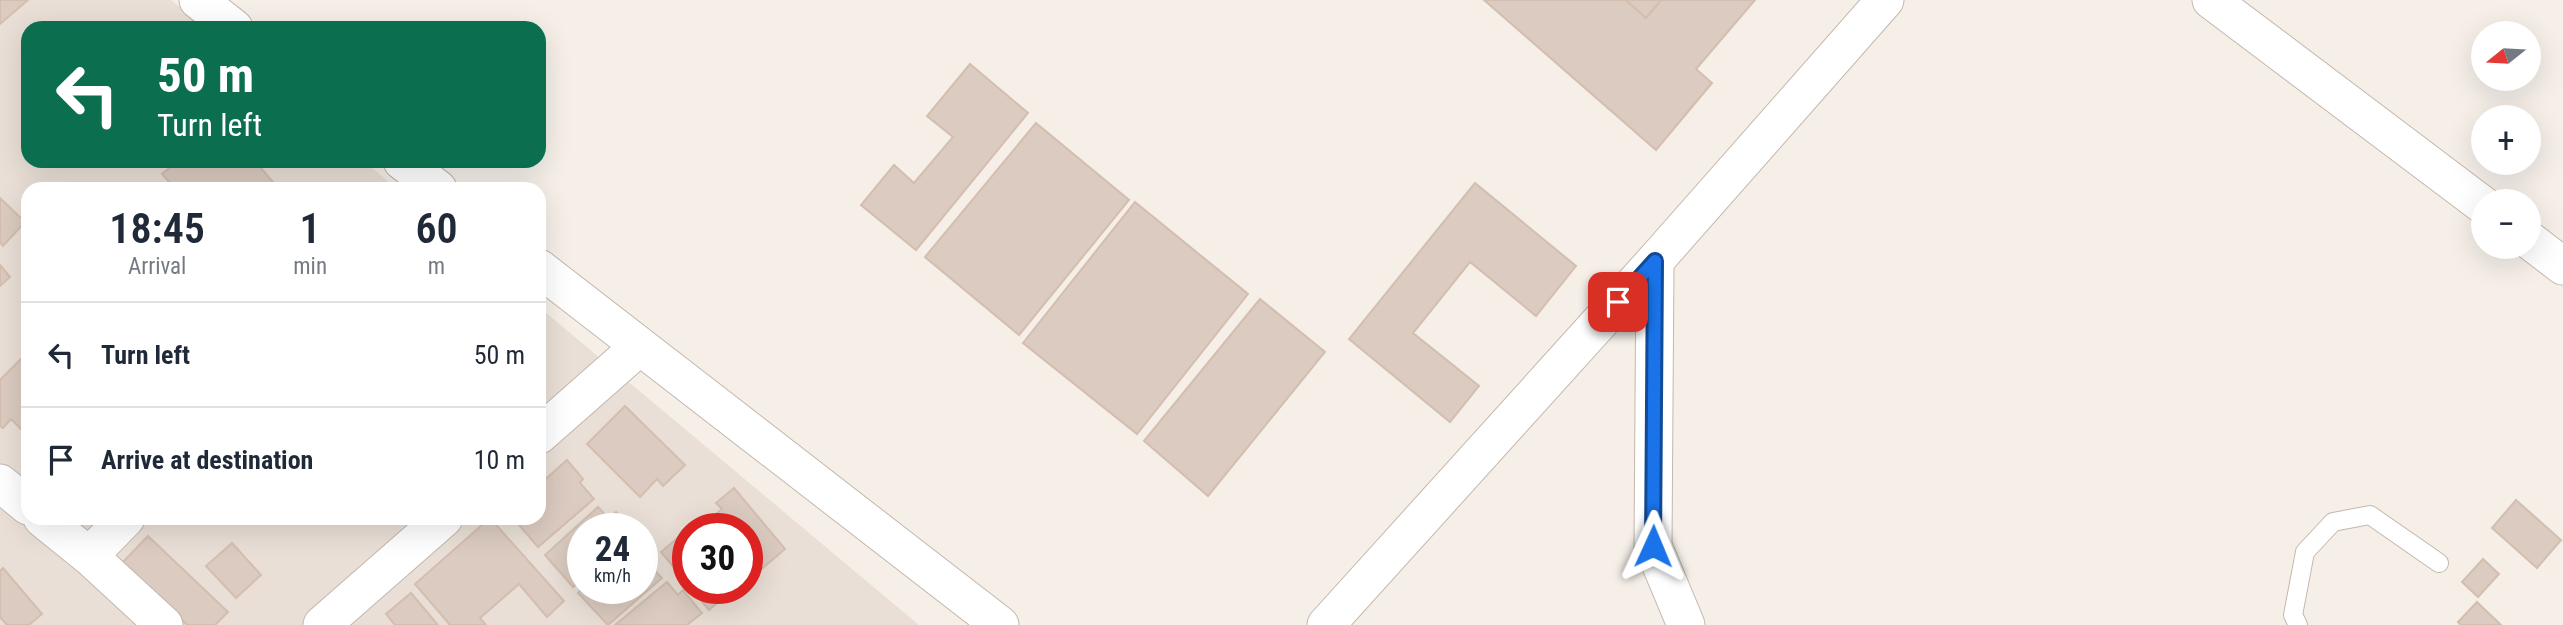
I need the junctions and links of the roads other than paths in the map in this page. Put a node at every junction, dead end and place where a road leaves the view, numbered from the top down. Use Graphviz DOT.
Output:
graph roads {
  1 [pos="198,0"];
  2 [pos="1885,0"];
  3 [pos="2211,0"];
  4 [pos="225,21"];
  5 [pos="411,168"];
  6 [pos="429,182"];
  7 [pos="2471,196"];
  8 [pos="2541,249"];
  9 [pos="1655,261"];
  10 [pos="2563,266"];
  11 [pos="546,274"];
  12 [pos="639,347"];
  13 [pos="546,429"];
  14 [pos="0,483"];
  15 [pos="21,500"];
  16 [pos="51,525"];
  17 [pos="119,525"];
  18 [pos="436,525"];
  19 [pos="89,556"];
  20 [pos="2439,563"];
  21 [pos="164,625"];
  22 [pos="322,625"];
  23 [pos="1000,625"];
  24 [pos="1326,625"];
  25 [pos="1686,625"];
  26 [pos="2298,625"];
  1 -- 4 [label="street"];
  2 -- 9 [label="street"];
  3 -- 7 [label="street"];
  5 -- 6 [label="street"];
  8 -- 10 [label="street"];
  9 -- 24 [label="street"];
  9 -- 25 [label="street"];
  11 -- 12 [label="street"];
  12 -- 13 [label="street"];
  12 -- 23 [label="street"];
  14 -- 15 [label="street"];
  16 -- 19 [label="street"];
  17 -- 19 [label="street"];
  18 -- 22 [label="street"];
  19 -- 21 [label="street"];
  20 -- 26 [label="lane"];
}
